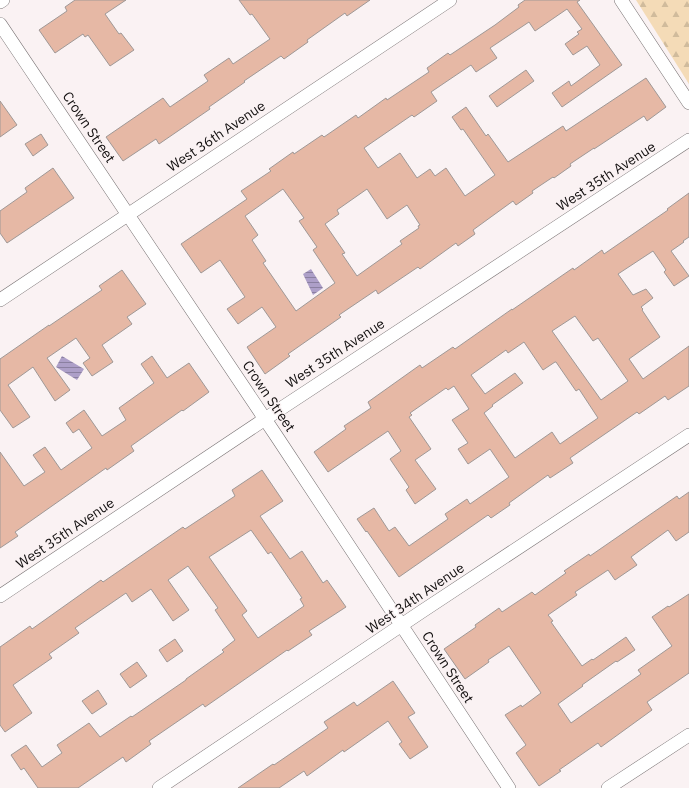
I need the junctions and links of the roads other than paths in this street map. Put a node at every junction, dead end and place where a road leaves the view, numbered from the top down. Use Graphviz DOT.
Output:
graph roads {
  1 [pos="3,0"];
  2 [pos="450,0"];
  3 [pos="621,0"];
  4 [pos="0,2"];
  5 [pos="0,24"];
  6 [pos="689,104"];
  7 [pos="689,140"];
  8 [pos="128,214"];
  9 [pos="0,300"];
  10 [pos="265,419"];
  11 [pos="689,435"];
  12 [pos="0,596"];
  13 [pos="402,625"];
  14 [pos="689,735"];
  15 [pos="159,788"];
  16 [pos="509,788"];
  17 [pos="608,788"];
  1 -- 4 [label="street"];
  2 -- 8 [label="street, West 36th Avenue"];
  3 -- 6 [label="street"];
  5 -- 8 [label="street, Crown Street"];
  7 -- 10 [label="street, West 35th Avenue"];
  8 -- 9 [label="street, West 36th Avenue"];
  8 -- 10 [label="street, Crown Street"];
  10 -- 12 [label="street, West 35th Avenue"];
  10 -- 13 [label="street, Crown Street"];
  11 -- 13 [label="street, West 34th Avenue"];
  13 -- 15 [label="street, West 34th Avenue"];
  13 -- 16 [label="street, Crown Street"];
  14 -- 17 [label="street"];
}
